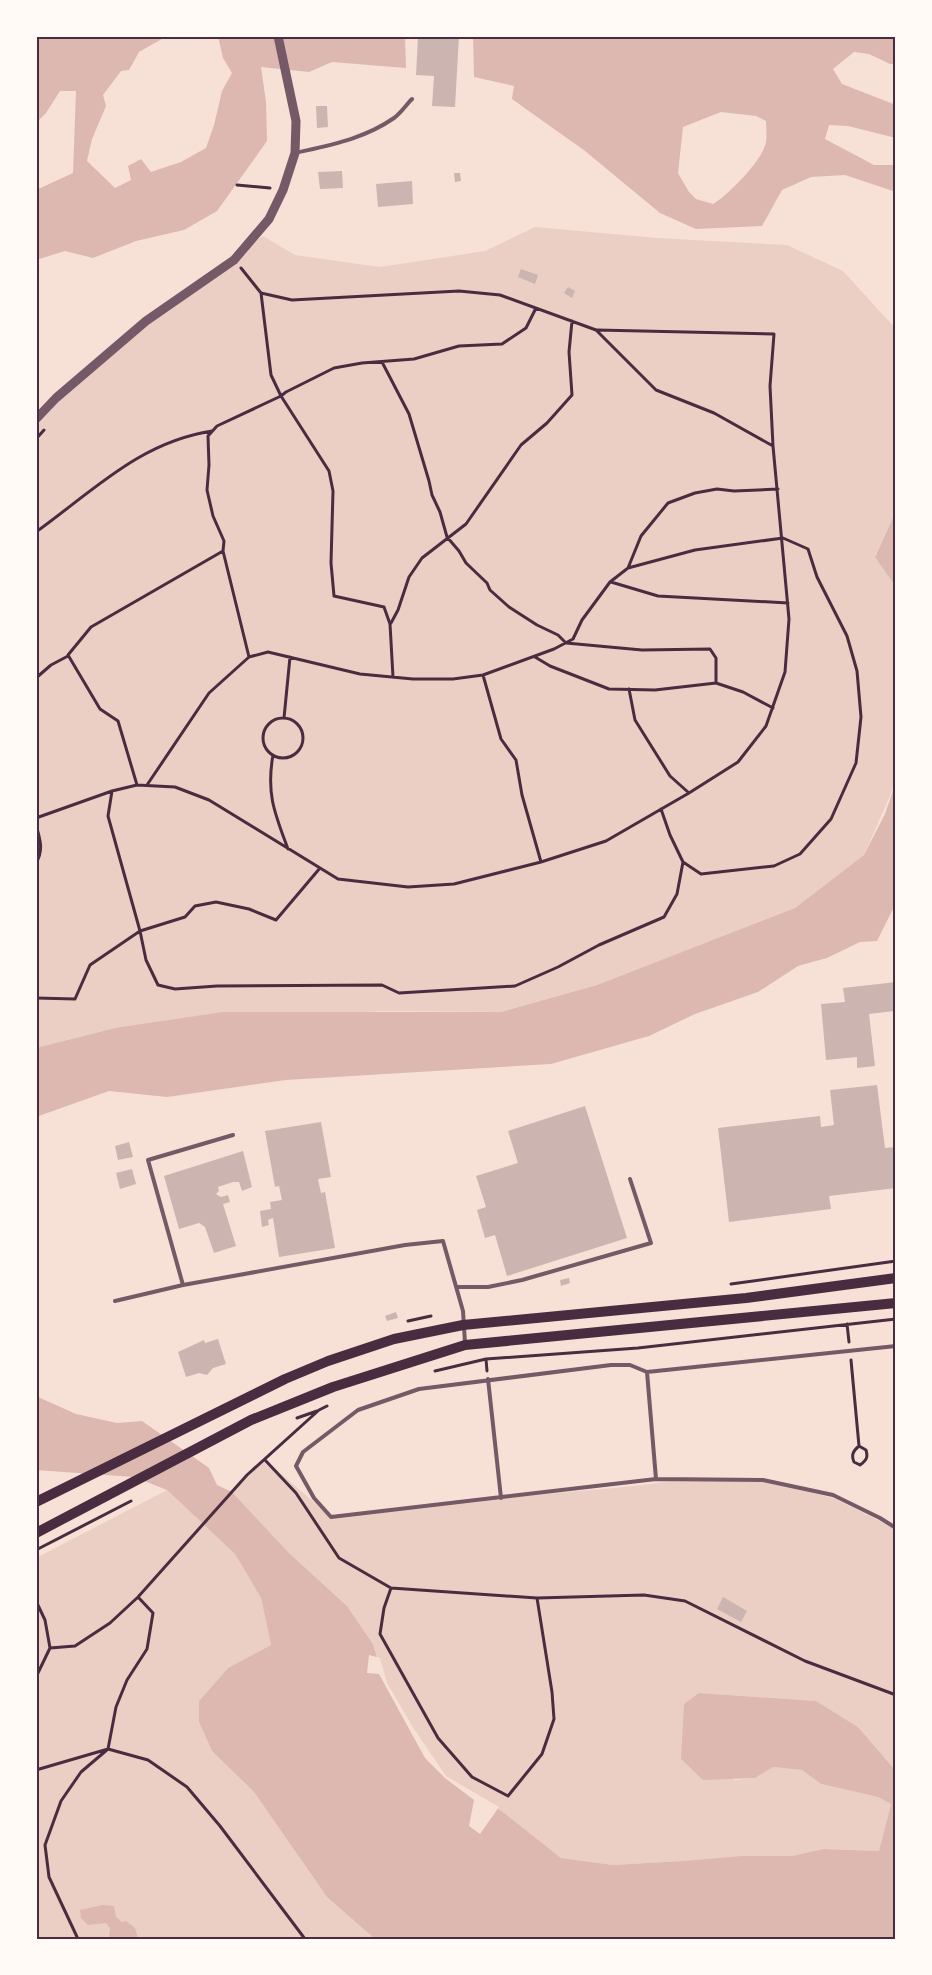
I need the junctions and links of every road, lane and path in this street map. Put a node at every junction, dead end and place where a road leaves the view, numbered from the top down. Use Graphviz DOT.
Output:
graph roads {
  1 [pos="278,36"];
  2 [pos="412,99"];
  3 [pos="295,153"];
  4 [pos="237,185"];
  5 [pos="283,190"];
  6 [pos="234,260"];
  7 [pos="242,269"];
  8 [pos="234,275"];
  9 [pos="261,293"];
  10 [pos="536,308"];
  11 [pos="572,321"];
  12 [pos="596,330"];
  13 [pos="382,362"];
  14 [pos="281,396"];
  15 [pos="36,419"];
  16 [pos="48,426"];
  17 [pos="212,431"];
  18 [pos="36,439"];
  19 [pos="773,446"];
  20 [pos="778,489"];
  21 [pos="36,532"];
  22 [pos="447,537"];
  23 [pos="783,538"];
  24 [pos="223,551"];
  25 [pos="628,568"];
  26 [pos="610,582"];
  27 [pos="788,603"];
  28 [pos="390,624"];
  29 [pos="566,643"];
  30 [pos="68,655"];
  31 [pos="249,657"];
  32 [pos="534,657"];
  33 [pos="290,658"];
  34 [pos="483,675"];
  35 [pos="393,677"];
  36 [pos="36,678"];
  37 [pos="716,683"];
  38 [pos="628,689"];
  39 [pos="772,708"];
  40 [pos="284,718"];
  41 [pos="274,755"];
  42 [pos="137,785"];
  43 [pos="147,785"];
  44 [pos="112,791"];
  45 [pos="689,793"];
  46 [pos="661,810"];
  47 [pos="36,818"];
  48 [pos="36,825"];
  49 [pos="288,850"];
  50 [pos="541,862"];
  51 [pos="684,862"];
  52 [pos="36,863"];
  53 [pos="320,868"];
  54 [pos="140,931"];
  55 [pos="36,998"];
  56 [pos="234,1135"];
  57 [pos="630,1179"];
  58 [pos="896,1261"];
  59 [pos="896,1278"];
  60 [pos="738,1283"];
  61 [pos="182,1284"];
  62 [pos="457,1287"];
  63 [pos="115,1301"];
  64 [pos="896,1303"];
  65 [pos="847,1324"];
  66 [pos="463,1325"];
  67 [pos="465,1345"];
  68 [pos="896,1346"];
  69 [pos="850,1351"];
  70 [pos="647,1372"];
  71 [pos="488,1379"];
  72 [pos="859,1446"];
  73 [pos="656,1479"];
  74 [pos="501,1498"];
  75 [pos="36,1502"];
  76 [pos="94,1520"];
  77 [pos="896,1528"];
  78 [pos="36,1533"];
  79 [pos="36,1550"];
  80 [pos="391,1588"];
  81 [pos="138,1597"];
  82 [pos="537,1598"];
  83 [pos="36,1602"];
  84 [pos="50,1648"];
  85 [pos="36,1677"];
  86 [pos="896,1695"];
  87 [pos="108,1749"];
  88 [pos="36,1770"];
  89 [pos="78,1939"];
  90 [pos="305,1939"];
  1 -- 3 [label="street"];
  2 -- 3 [label="lane"];
  3 -- 5 [label="street"];
  4 -- 5 [label="path"];
  5 -- 6 [label="street"];
  6 -- 7 [label="path"];
  6 -- 15 [label="street"];
  7 -- 8 [label="path"];
  7 -- 9 [label="path"];
  9 -- 10 [label="path"];
  9 -- 14 [label="path"];
  10 -- 11 [label="path"];
  10 -- 13 [label="path"];
  11 -- 12 [label="path"];
  11 -- 22 [label="path"];
  12 -- 19 [label="path"];
  12 -- 19 [label="path"];
  13 -- 14 [label="path"];
  13 -- 22 [label="path"];
  14 -- 17 [label="path"];
  14 -- 28 [label="path"];
  16 -- 18 [label="path"];
  17 -- 21 [label="path"];
  17 -- 24 [label="path"];
  19 -- 20 [label="path"];
  20 -- 23 [label="path"];
  20 -- 25 [label="path"];
  22 -- 28 [label="path"];
  22 -- 29 [label="path"];
  23 -- 25 [label="path"];
  23 -- 27 [label="path"];
  23 -- 51 [label="path"];
  24 -- 30 [label="path"];
  24 -- 31 [label="path"];
  25 -- 26 [label="path"];
  26 -- 27 [label="path"];
  26 -- 29 [label="path"];
  27 -- 39 [label="path"];
  28 -- 35 [label="path"];
  29 -- 32 [label="path"];
  29 -- 37 [label="path"];
  30 -- 36 [label="path"];
  30 -- 42 [label="path"];
  31 -- 33 [label="path"];
  31 -- 43 [label="path"];
  32 -- 34 [label="path"];
  32 -- 38 [label="path"];
  33 -- 35 [label="path"];
  33 -- 40 [label="path"];
  34 -- 35 [label="path"];
  34 -- 50 [label="path"];
  37 -- 38 [label="path"];
  37 -- 39 [label="path"];
  38 -- 45 [label="path"];
  39 -- 45 [label="path"];
  40 -- 41 [label="path"];
  40 -- 41 [label="path"];
  41 -- 49 [label="path"];
  42 -- 43 [label="path"];
  42 -- 44 [label="path"];
  43 -- 49 [label="path"];
  44 -- 47 [label="path"];
  44 -- 54 [label="path"];
  45 -- 46 [label="path"];
  46 -- 50 [label="path"];
  46 -- 51 [label="path"];
  48 -- 52 [label="path"];
  49 -- 53 [label="path"];
  50 -- 53 [label="path"];
  51 -- 54 [label="path"];
  53 -- 54 [label="path"];
  54 -- 55 [label="path"];
  56 -- 61 [label="lane"];
  57 -- 62 [label="lane"];
  58 -- 60 [label="path"];
  59 -- 66 [label="main road"];
  61 -- 62 [label="lane"];
  61 -- 63 [label="lane"];
  62 -- 66 [label="lane"];
  64 -- 67 [label="main road"];
  65 -- 69 [label="path"];
  66 -- 67 [label="lane"];
  66 -- 75 [label="main road"];
  67 -- 78 [label="main road"];
  68 -- 69 [label="lane"];
  69 -- 70 [label="lane"];
  69 -- 72 [label="path"];
  70 -- 71 [label="lane"];
  70 -- 73 [label="lane"];
  71 -- 74 [label="lane"];
  71 -- 74 [label="lane"];
  72 -- 72 [label="path"];
  73 -- 74 [label="lane"];
  73 -- 77 [label="lane"];
  76 -- 79 [label="path"];
  80 -- 81 [label="path"];
  80 -- 82 [label="path"];
  80 -- 82 [label="path"];
  81 -- 84 [label="path"];
  81 -- 87 [label="path"];
  82 -- 86 [label="path"];
  83 -- 84 [label="path"];
  84 -- 85 [label="path"];
  87 -- 88 [label="path"];
  87 -- 89 [label="path"];
  87 -- 90 [label="path"];
}
